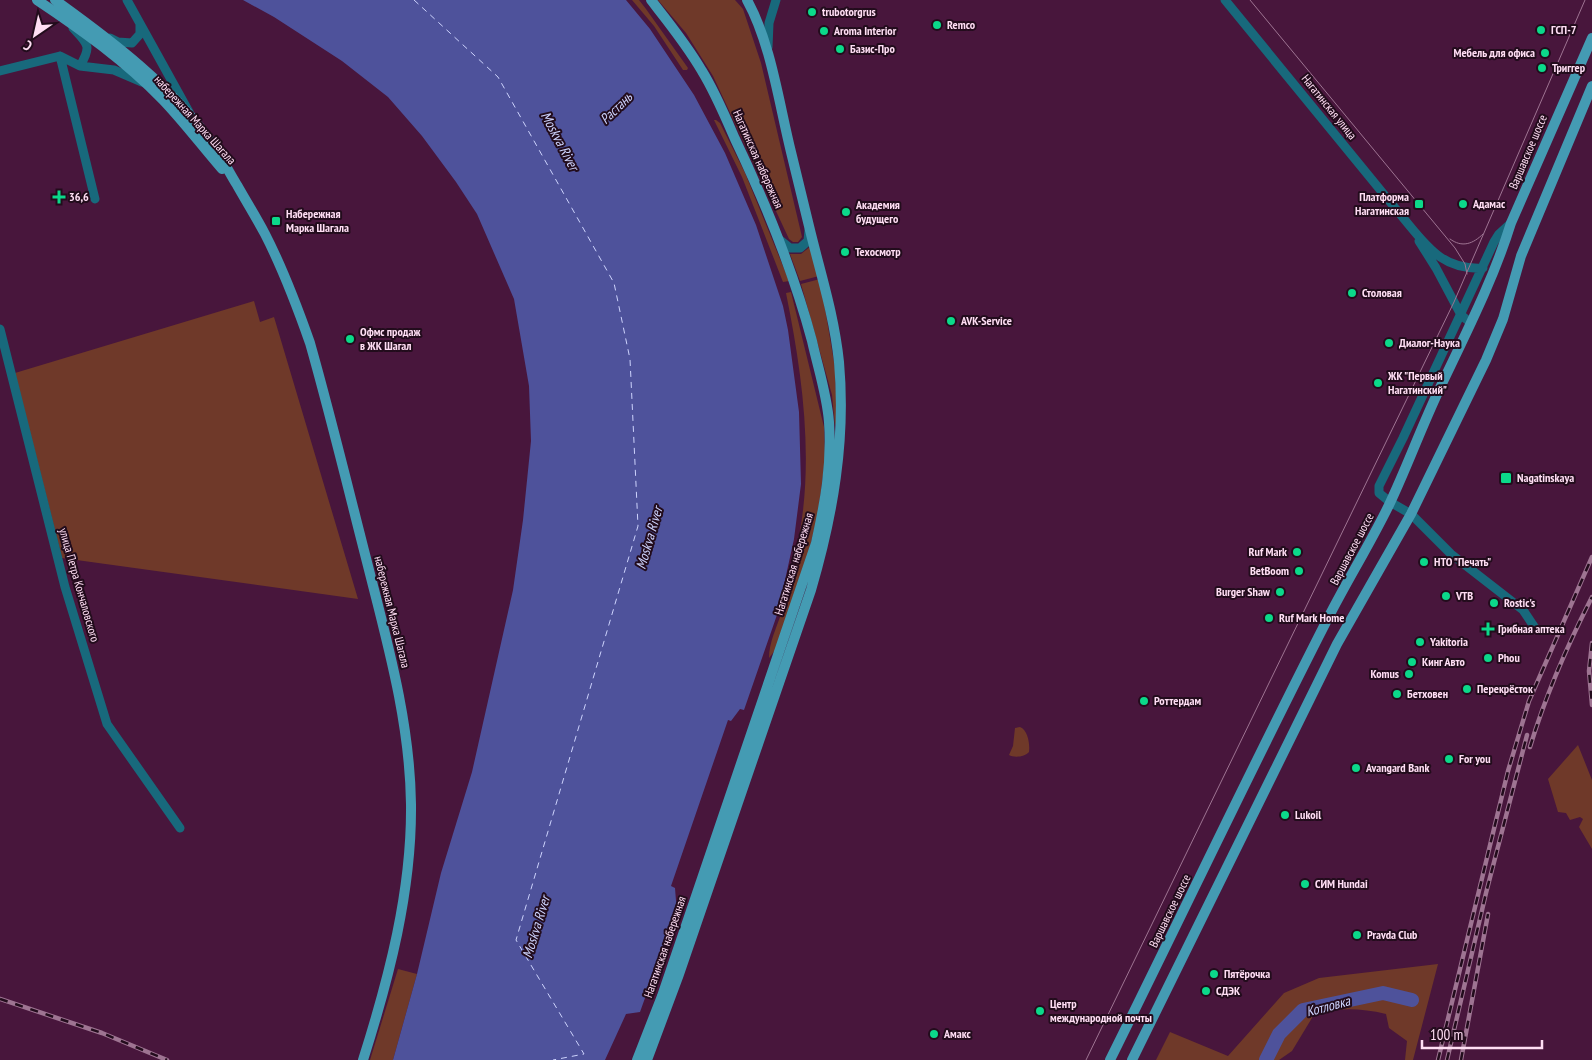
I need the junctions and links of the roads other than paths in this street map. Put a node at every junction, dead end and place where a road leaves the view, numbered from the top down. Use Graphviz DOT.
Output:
graph roads {
  1 [pos="37,0"];
  2 [pos="55,0"];
  3 [pos="127,0"];
  4 [pos="651,0"];
  5 [pos="747,0"];
  6 [pos="776,0"];
  7 [pos="1225,0"];
  8 [pos="67,21"];
  9 [pos="140,24"];
  10 [pos="99,32"];
  11 [pos="1592,38"];
  12 [pos="60,56"];
  13 [pos="769,59"];
  14 [pos="80,66"];
  15 [pos="0,71"];
  16 [pos="148,86"];
  17 [pos="1592,86"];
  18 [pos="194,121"];
  19 [pos="238,187"];
  20 [pos="95,199"];
  21 [pos="1511,222"];
  22 [pos="809,227"];
  23 [pos="1413,230"];
  24 [pos="780,240"];
  25 [pos="1483,268"];
  26 [pos="1461,316"];
  27 [pos="1471,323"];
  28 [pos="0,329"];
  29 [pos="1390,502"];
  30 [pos="1411,514"];
  31 [pos="1535,628"];
  32 [pos="180,828"];
  33 [pos="363,1060"];
  34 [pos="637,1060"];
  35 [pos="647,1060"];
  36 [pos="1110,1060"];
  37 [pos="1132,1060"];
  1 -- 8 [label="main road, набережная Марка Шагала"];
  2 -- 10 [label="main road, набережная Марка Шагала"];
  3 -- 9 [label="street"];
  4 -- 24 [label="main road, Нагатинская набережная"];
  5 -- 13 [label="main road, Нагатинская набережная"];
  6 -- 13 [label="street"];
  7 -- 23 [label="street, Нагатинская улица"];
  8 -- 14 [label="street"];
  8 -- 16 [label="main road, набережная Марка Шагала"];
  9 -- 10 [label="street"];
  9 -- 18 [label="street"];
  10 -- 18 [label="main road, набережная Марка Шагала"];
  11 -- 21 [label="main road, Варшавское шоссе"];
  12 -- 14 [label="street"];
  12 -- 15 [label="street"];
  12 -- 20 [label="street"];
  13 -- 22 [label="main road, Нагатинская набережная"];
  14 -- 16 [label="street"];
  16 -- 19 [label="main road, набережная Марка Шагала"];
  17 -- 30 [label="main road"];
  18 -- 19 [label="main road, набережная Марка Шагала"];
  19 -- 33 [label="main road, набережная Марка Шагала"];
  21 -- 25 [label="street"];
  21 -- 27 [label="main road, Варшавское шоссе"];
  22 -- 24 [label="street"];
  22 -- 35 [label="main road, Нагатинская набережная"];
  23 -- 25 [label="street"];
  23 -- 26 [label="street"];
  24 -- 34 [label="main road, Нагатинская набережная"];
  25 -- 26 [label="street"];
  26 -- 27 [label="street"];
  26 -- 29 [label="street"];
  27 -- 29 [label="main road, Варшавское шоссе"];
  28 -- 32 [label="street, улица Петра Кончаловского"];
  29 -- 30 [label="street"];
  29 -- 36 [label="main road, Варшавское шоссе"];
  30 -- 31 [label="street"];
  30 -- 37 [label="main road"];
}
